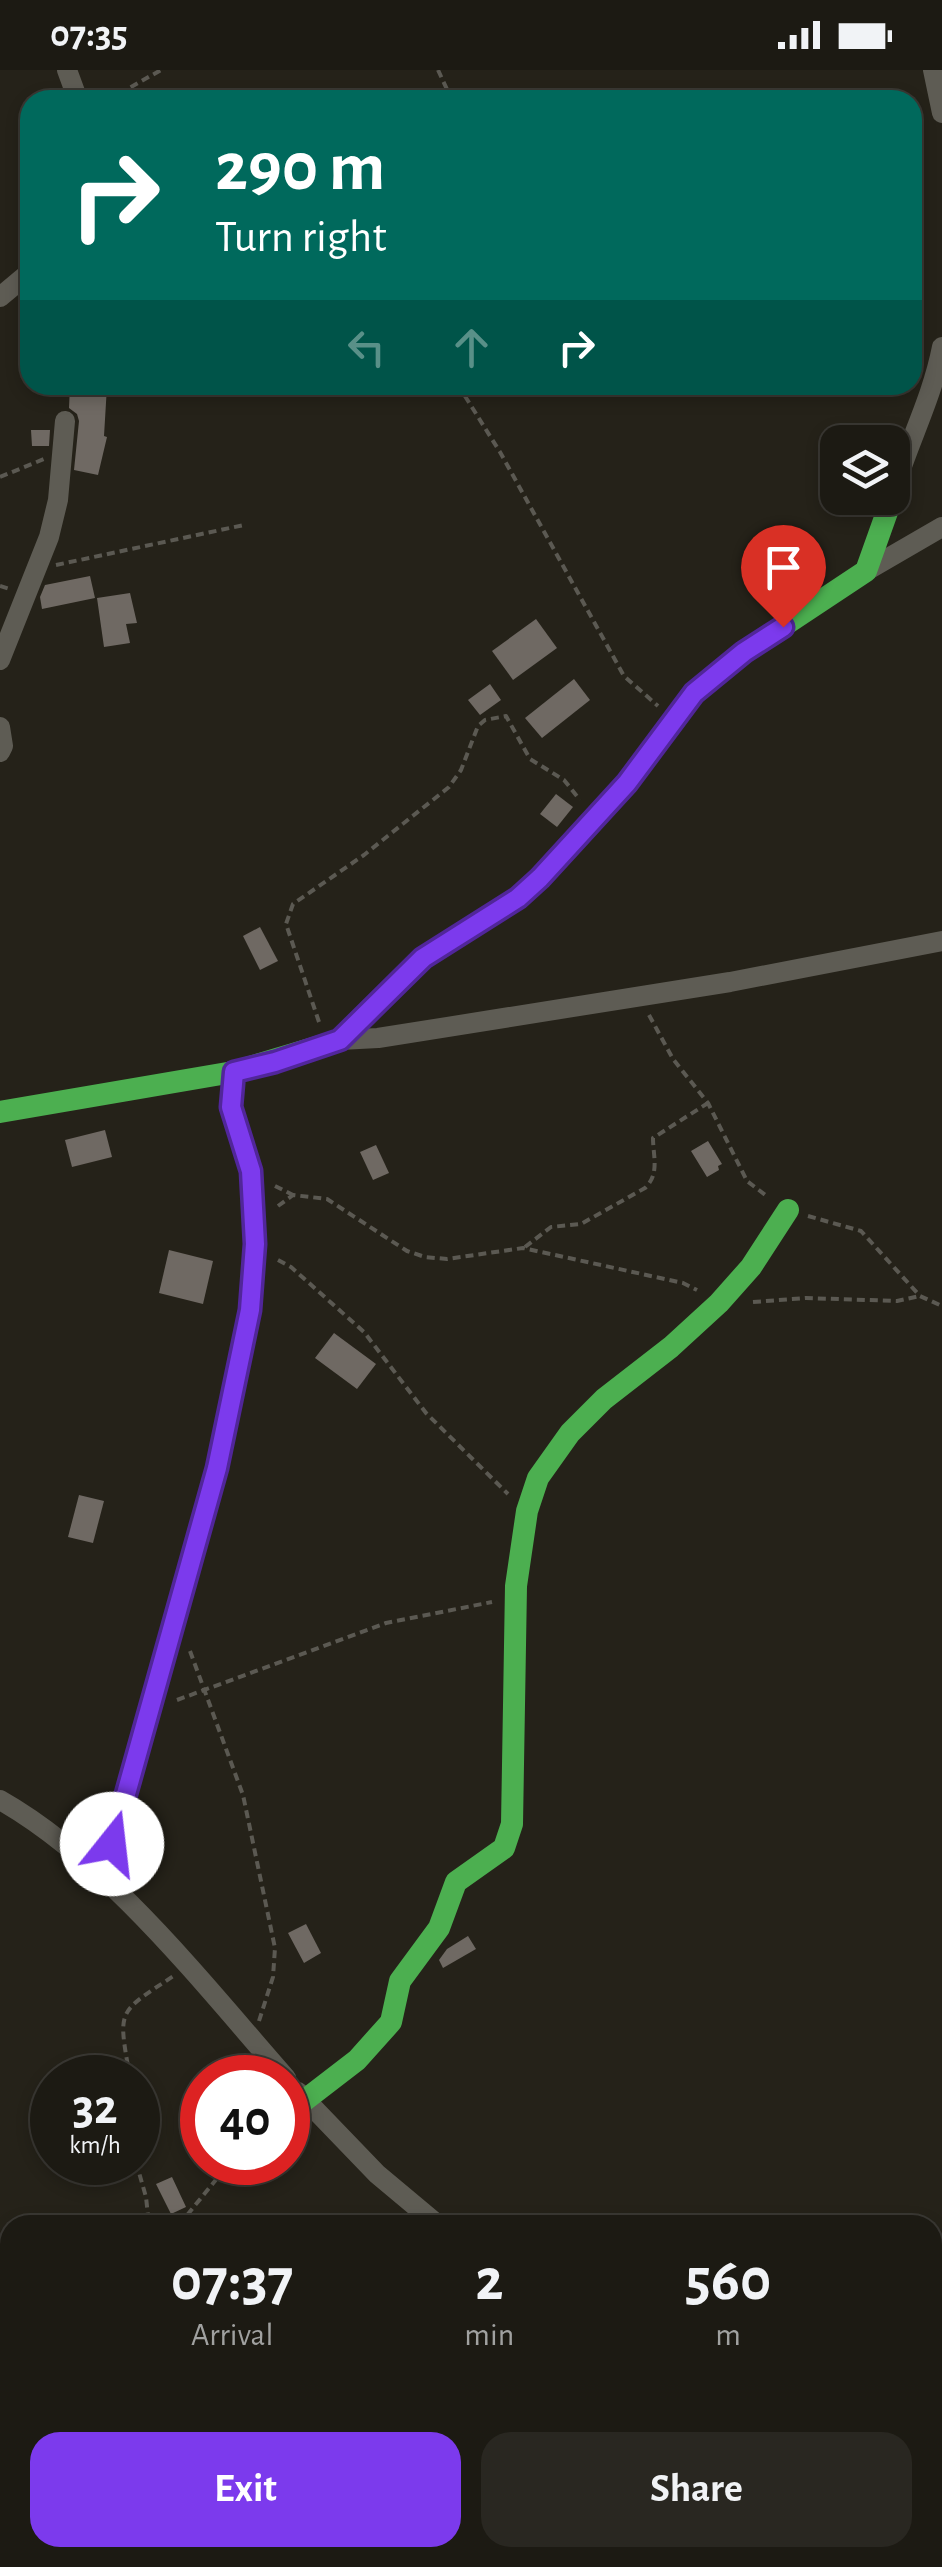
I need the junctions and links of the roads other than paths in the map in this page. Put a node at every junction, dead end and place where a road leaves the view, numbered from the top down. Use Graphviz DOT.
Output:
graph roads {
  1 [pos="933,70"];
  2 [pos="942,112"];
  3 [pos="20,280"];
  4 [pos="0,297"];
  5 [pos="942,347"];
  6 [pos="65,420"];
  7 [pos="910,443"];
  8 [pos="886,515"];
  9 [pos="942,526"];
  10 [pos="866,571"];
  11 [pos="0,660"];
  12 [pos="0,727"];
  13 [pos="0,752"];
  14 [pos="942,941"];
  15 [pos="333,1042"];
  16 [pos="234,1072"];
  17 [pos="0,1112"];
  18 [pos="788,1210"];
  19 [pos="0,1800"];
  20 [pos="103,1877"];
  21 [pos="265,2055"];
  22 [pos="310,2096"];
  23 [pos="310,2105"];
  24 [pos="426,2215"];
  1 -- 2 [label="street"];
  3 -- 4 [label="street"];
  5 -- 7 [label="street"];
  6 -- 11 [label="street"];
  8 -- 10 [label="street"];
  9 -- 10 [label="street"];
  10 -- 15 [label="street"];
  12 -- 13 [label="street"];
  14 -- 15 [label="street"];
  15 -- 16 [label="street"];
  16 -- 17 [label="street"];
  16 -- 20 [label="street"];
  18 -- 22 [label="street"];
  19 -- 20 [label="street"];
  20 -- 21 [label="street"];
  23 -- 24 [label="street"];
}
